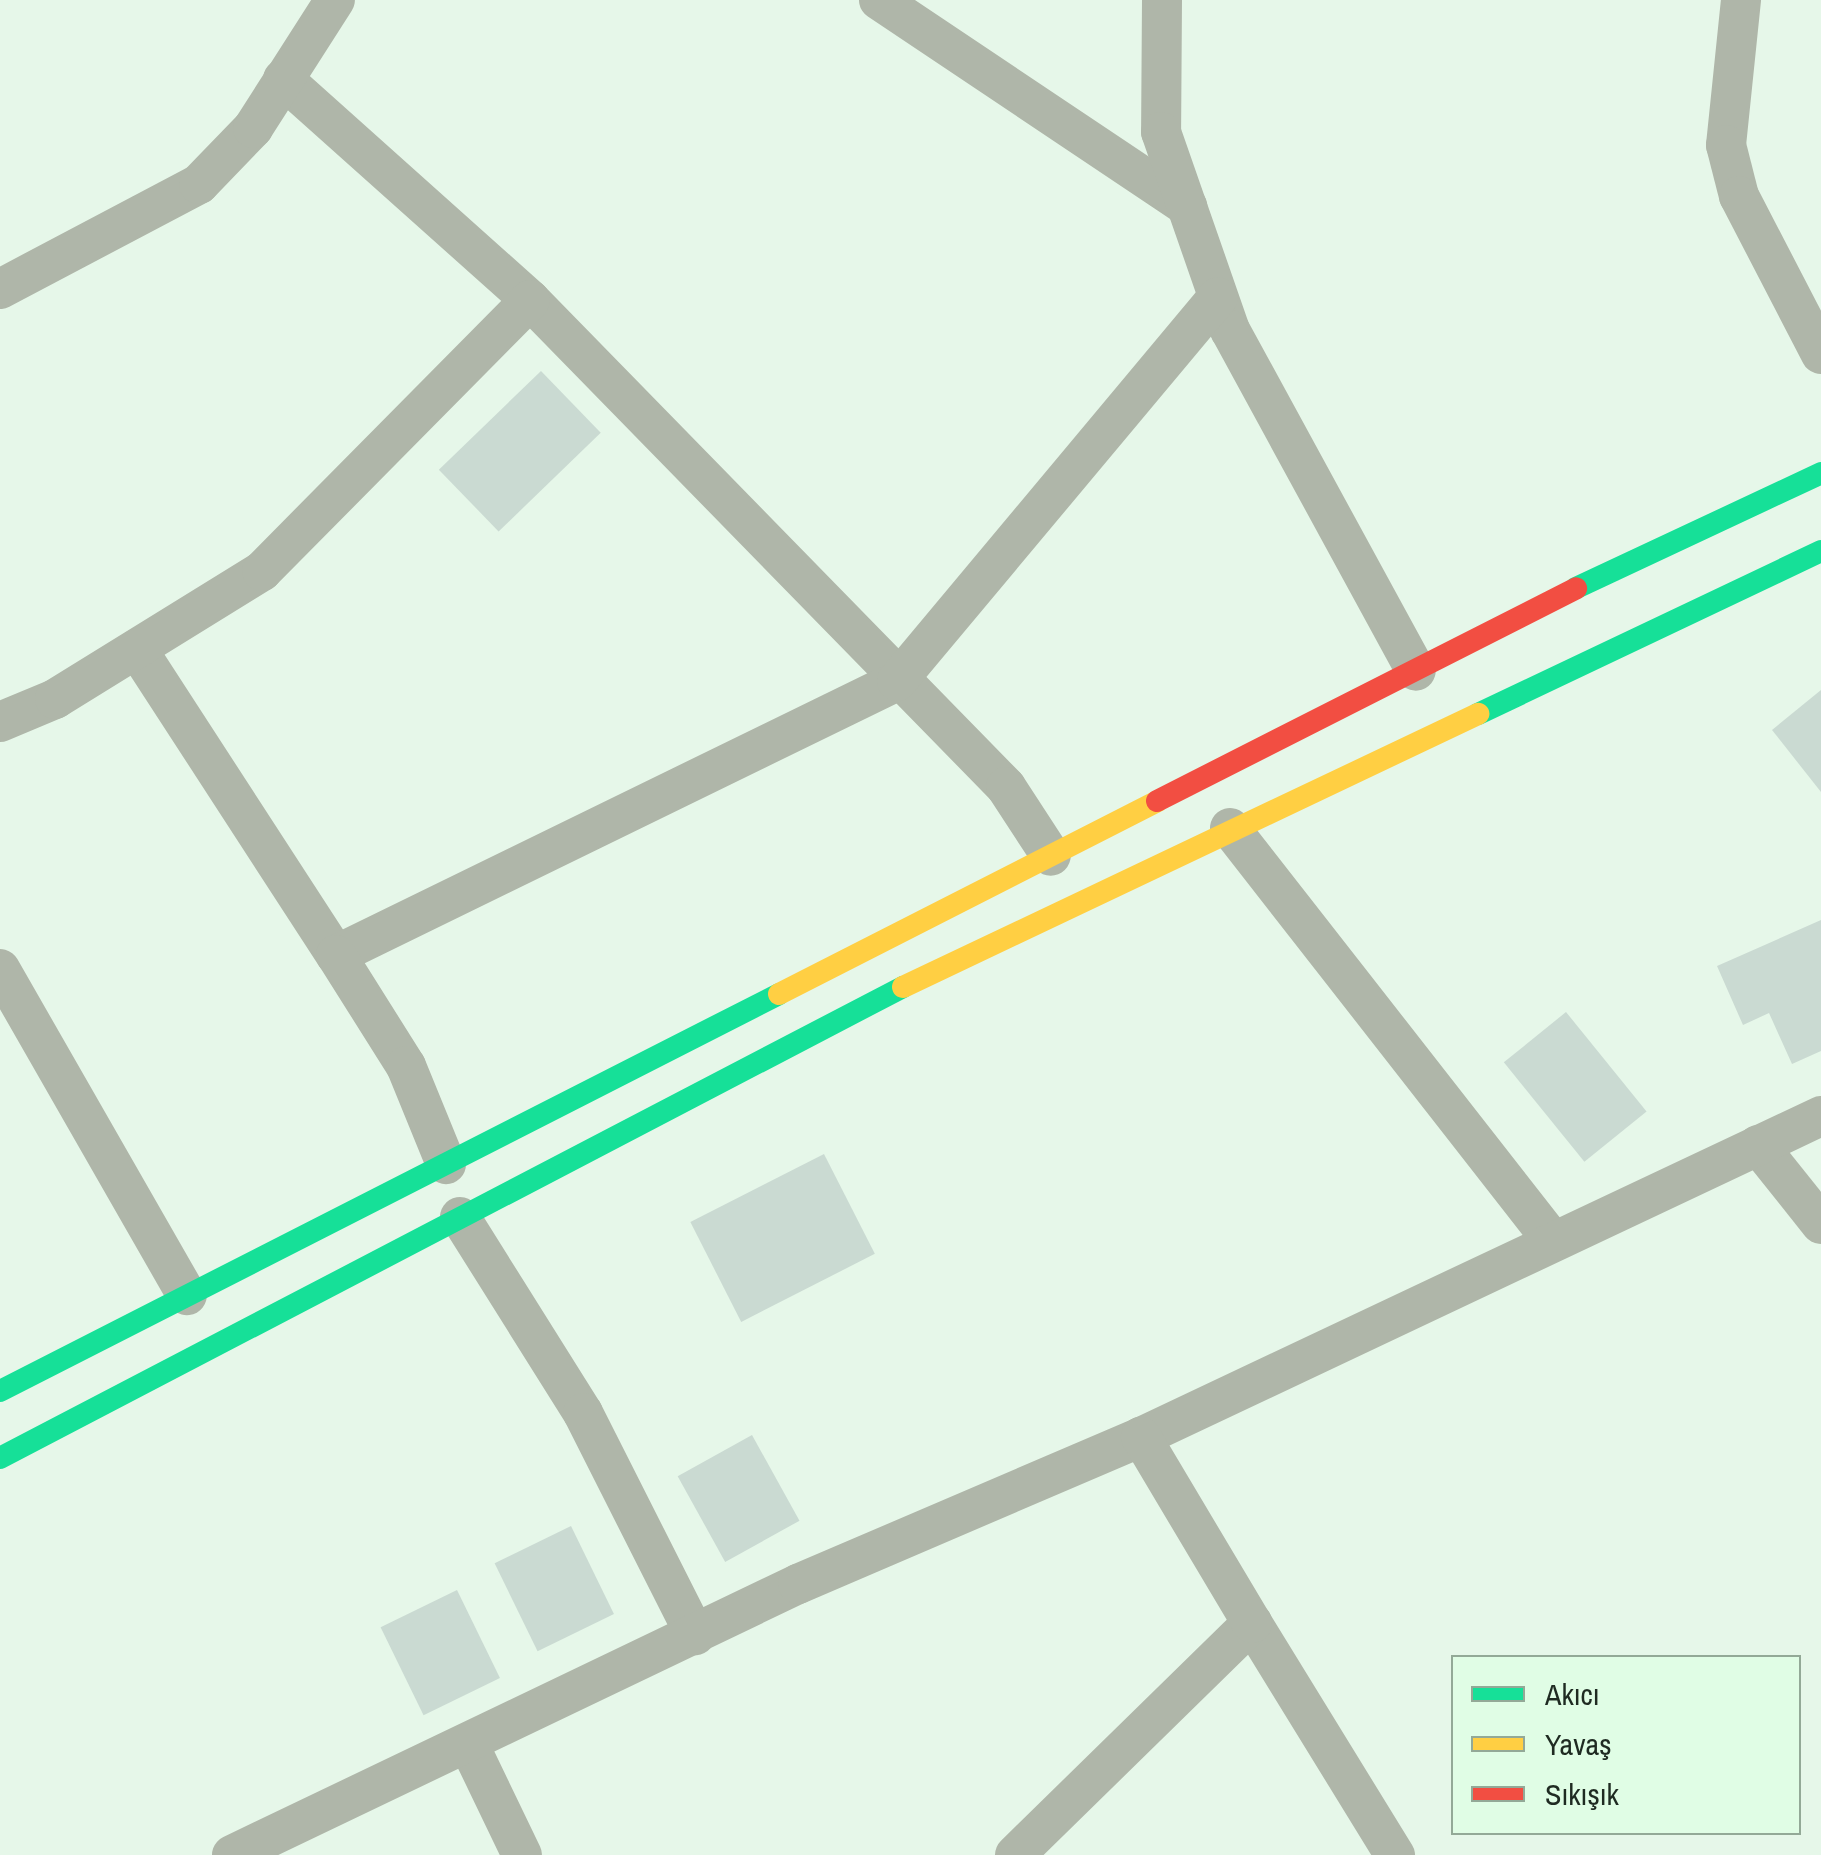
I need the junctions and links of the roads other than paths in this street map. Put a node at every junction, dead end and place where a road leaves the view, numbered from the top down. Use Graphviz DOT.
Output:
graph roads {
  1 [pos="336,0"];
  2 [pos="879,0"];
  3 [pos="1162,0"];
  4 [pos="1740,0"];
  5 [pos="282,79"];
  6 [pos="1186,206"];
  7 [pos="0,288"];
  8 [pos="1218,297"];
  9 [pos="530,300"];
  10 [pos="1821,354"];
  11 [pos="1821,473"];
  12 [pos="1821,551"];
  13 [pos="137,648"];
  14 [pos="1416,670"];
  15 [pos="897,681"];
  16 [pos="0,722"];
  17 [pos="1230,828"];
  18 [pos="1051,856"];
  19 [pos="336,955"];
  20 [pos="0,969"];
  21 [pos="1821,1116"];
  22 [pos="1758,1146"];
  23 [pos="446,1164"];
  24 [pos="460,1217"];
  25 [pos="1821,1224"];
  26 [pos="1552,1240"];
  27 [pos="188,1295"];
  28 [pos="0,1390"];
  29 [pos="1141,1437"];
  30 [pos="0,1458"];
  31 [pos="1252,1622"];
  32 [pos="695,1636"];
  33 [pos="469,1745"];
  34 [pos="232,1855"];
  35 [pos="522,1855"];
  36 [pos="1015,1855"];
  37 [pos="1395,1855"];
  1 -- 5 [label="street"];
  2 -- 6 [label="street"];
  3 -- 6 [label="street"];
  4 -- 10 [label="street"];
  5 -- 7 [label="street"];
  5 -- 9 [label="street"];
  6 -- 8 [label="street"];
  8 -- 14 [label="street"];
  8 -- 15 [label="street"];
  9 -- 13 [label="street"];
  9 -- 15 [label="street"];
  11 -- 14 [label="main road"];
  12 -- 17 [label="main road"];
  13 -- 16 [label="street"];
  13 -- 19 [label="street"];
  14 -- 18 [label="main road"];
  15 -- 18 [label="street"];
  15 -- 19 [label="street"];
  17 -- 24 [label="main road"];
  17 -- 26 [label="street"];
  18 -- 23 [label="main road"];
  19 -- 23 [label="street"];
  20 -- 27 [label="street"];
  21 -- 22 [label="street"];
  22 -- 25 [label="street"];
  22 -- 26 [label="street"];
  23 -- 27 [label="main road"];
  24 -- 30 [label="main road"];
  24 -- 32 [label="street"];
  26 -- 29 [label="street"];
  27 -- 28 [label="main road"];
  29 -- 31 [label="street"];
  29 -- 32 [label="street"];
  31 -- 36 [label="street"];
  31 -- 37 [label="street"];
  32 -- 33 [label="street"];
  33 -- 34 [label="street"];
  33 -- 35 [label="street"];
}
